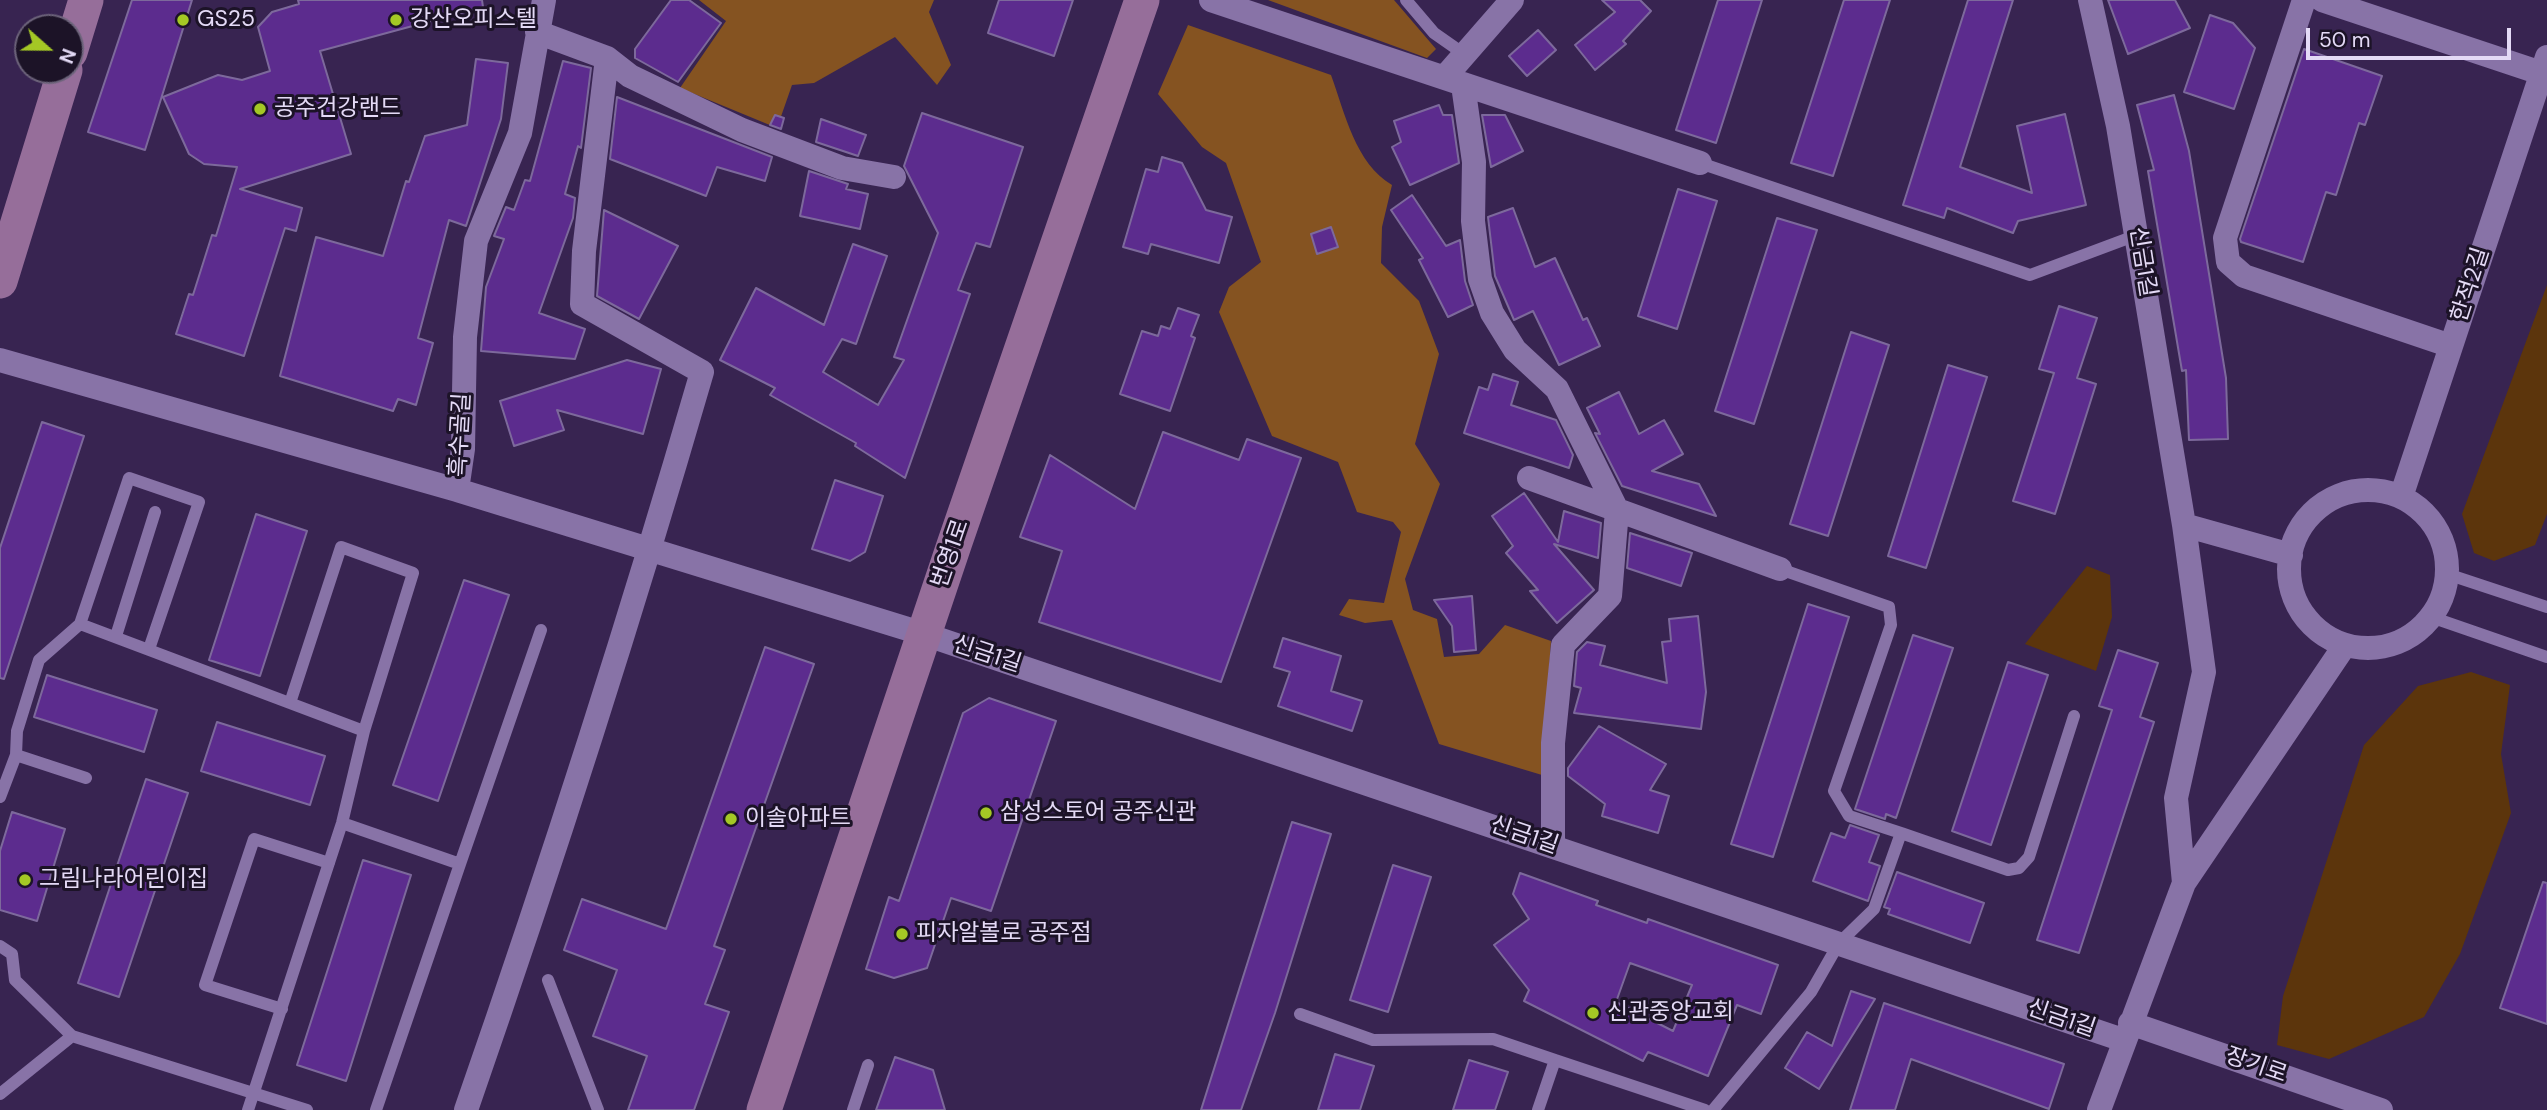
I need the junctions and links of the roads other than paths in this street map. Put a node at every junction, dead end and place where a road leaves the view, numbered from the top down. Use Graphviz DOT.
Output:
graph roads {
  1 [pos="544,0"];
  2 [pos="1142,0"];
  3 [pos="1211,0"];
  4 [pos="1406,0"];
  5 [pos="1512,0"];
  6 [pos="2090,0"];
  7 [pos="2304,0"];
  8 [pos="2322,0"];
  9 [pos="537,32"];
  10 [pos="1464,54"];
  11 [pos="607,58"];
  12 [pos="2545,68"];
  13 [pos="1454,81"];
  14 [pos="61,84"];
  15 [pos="1700,163"];
  16 [pos="894,177"];
  17 [pos="2137,235"];
  18 [pos="0,281"];
  19 [pos="2451,345"];
  20 [pos="0,360"];
  21 [pos="1529,478"];
  22 [pos="457,490"];
  23 [pos="2401,497"];
  24 [pos="1617,510"];
  25 [pos="155,512"];
  26 [pos="2184,525"];
  27 [pos="650,551"];
  28 [pos="2291,555"];
  29 [pos="1780,569"];
  30 [pos="2447,573"];
  31 [pos="2547,607"];
  32 [pos="2431,617"];
  33 [pos="80,624"];
  34 [pos="541,630"];
  35 [pos="924,634"];
  36 [pos="116,636"];
  37 [pos="2345,645"];
  38 [pos="149,649"];
  39 [pos="2547,657"];
  40 [pos="290,703"];
  41 [pos="2074,716"];
  42 [pos="364,731"];
  43 [pos="16,755"];
  44 [pos="86,778"];
  45 [pos="0,797"];
  46 [pos="342,823"];
  47 [pos="1901,833"];
  48 [pos="1553,846"];
  49 [pos="328,863"];
  50 [pos="460,864"];
  51 [pos="2184,883"];
  52 [pos="1839,943"];
  53 [pos="0,946"];
  54 [pos="548,980"];
  55 [pos="282,1009"];
  56 [pos="1300,1014"];
  57 [pos="2127,1032"];
  58 [pos="72,1036"];
  59 [pos="1555,1060"];
  60 [pos="868,1065"];
  61 [pos="0,1094"];
  62 [pos="255,1094"];
  63 [pos="248,1110"];
  64 [pos="307,1110"];
  65 [pos="376,1110"];
  66 [pos="466,1110"];
  67 [pos="598,1110"];
  68 [pos="764,1110"];
  69 [pos="853,1110"];
  70 [pos="1538,1110"];
  71 [pos="1705,1110"];
  72 [pos="1713,1110"];
  73 [pos="2099,1110"];
  74 [pos="2381,1110"];
  1 -- 9 [label="street, 흑수골길"];
  2 -- 35 [label="main road, 번영1로"];
  3 -- 13 [label="street"];
  4 -- 10 [label="lane"];
  5 -- 10 [label="street"];
  6 -- 17 [label="street, 신금1길"];
  7 -- 19 [label="street"];
  8 -- 12 [label="street, 한적2길"];
  9 -- 11 [label="street"];
  9 -- 22 [label="street, 흑수골길"];
  10 -- 13 [label="street"];
  11 -- 16 [label="street"];
  11 -- 27 [label="street"];
  12 -- 19 [label="street, 한적2길"];
  13 -- 15 [label="street"];
  13 -- 24 [label="street"];
  14 -- 18 [label="main road"];
  15 -- 17 [label="lane"];
  17 -- 26 [label="street, 신금1길"];
  19 -- 23 [label="street, 한적2길"];
  20 -- 22 [label="street, 흑수골길"];
  21 -- 24 [label="street"];
  22 -- 27 [label="street, 신금1길"];
  23 -- 28 [label="street"];
  23 -- 30 [label="street"];
  24 -- 29 [label="street"];
  24 -- 48 [label="street"];
  25 -- 36 [label="lane"];
  26 -- 28 [label="street"];
  26 -- 51 [label="street, 신금1길"];
  27 -- 35 [label="street, 신금1길"];
  27 -- 66 [label="street"];
  28 -- 37 [label="street"];
  29 -- 47 [label="lane"];
  30 -- 31 [label="lane"];
  30 -- 32 [label="street"];
  32 -- 37 [label="street"];
  32 -- 39 [label="lane"];
  33 -- 36 [label="lane"];
  33 -- 38 [label="lane"];
  33 -- 43 [label="lane"];
  34 -- 50 [label="lane"];
  35 -- 48 [label="street, 신금1길"];
  35 -- 68 [label="main road, 번영1로"];
  36 -- 38 [label="lane"];
  37 -- 51 [label="street"];
  38 -- 40 [label="lane"];
  40 -- 42 [label="lane"];
  40 -- 42 [label="lane"];
  41 -- 47 [label="lane"];
  42 -- 46 [label="lane"];
  43 -- 44 [label="lane"];
  43 -- 45 [label="lane"];
  46 -- 49 [label="lane"];
  46 -- 50 [label="lane"];
  47 -- 52 [label="lane"];
  48 -- 52 [label="street, 신금1길"];
  49 -- 55 [label="lane"];
  49 -- 55 [label="lane"];
  50 -- 65 [label="lane"];
  51 -- 57 [label="street, 신금1길"];
  52 -- 57 [label="street, 신금1길"];
  52 -- 72 [label="lane"];
  53 -- 58 [label="lane"];
  54 -- 67 [label="lane"];
  55 -- 62 [label="lane"];
  56 -- 59 [label="lane"];
  57 -- 73 [label="street, 신금1길"];
  57 -- 74 [label="street, 장기로"];
  58 -- 61 [label="lane"];
  58 -- 62 [label="lane"];
  59 -- 70 [label="lane"];
  59 -- 71 [label="lane"];
  60 -- 69 [label="lane"];
  62 -- 63 [label="lane"];
  62 -- 64 [label="lane"];
}
